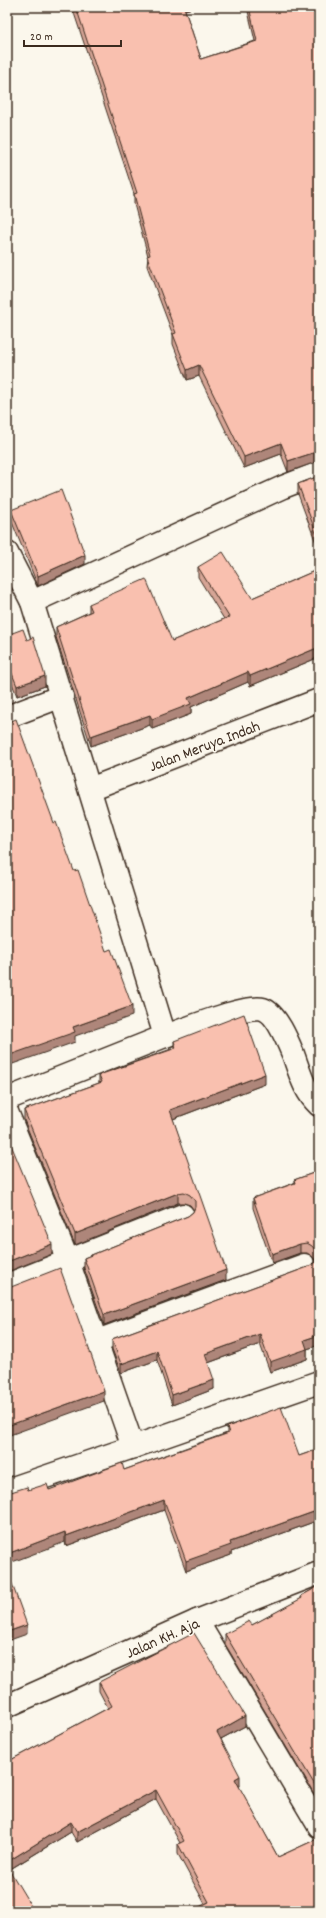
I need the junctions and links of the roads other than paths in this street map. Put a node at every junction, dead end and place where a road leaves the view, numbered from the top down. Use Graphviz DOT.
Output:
graph roads {
  1 [pos="319,473"];
  2 [pos="7,553"];
  3 [pos="32,602"];
  4 [pos="62,696"];
  5 [pos="319,700"];
  6 [pos="7,717"];
  7 [pos="90,789"];
  8 [pos="165,1036"];
  9 [pos="7,1099"];
  10 [pos="319,1105"];
  11 [pos="7,1112"];
  12 [pos="183,1215"];
  13 [pos="68,1261"];
  14 [pos="304,1265"];
  15 [pos="7,1285"];
  16 [pos="97,1341"];
  17 [pos="319,1382"];
  18 [pos="133,1448"];
  19 [pos="7,1490"];
  20 [pos="319,1573"];
  21 [pos="197,1620"];
  22 [pos="7,1706"];
  23 [pos="319,1826"];
  1 -- 3 [label="street"];
  2 -- 3 [label="street"];
  3 -- 4 [label="street"];
  4 -- 6 [label="street"];
  4 -- 7 [label="street"];
  5 -- 7 [label="street, Jalan Meruya Indah"];
  7 -- 8 [label="street"];
  8 -- 9 [label="street"];
  8 -- 10 [label="street"];
  11 -- 13 [label="street"];
  12 -- 13 [label="street"];
  13 -- 15 [label="street"];
  13 -- 16 [label="street"];
  14 -- 16 [label="street"];
  16 -- 18 [label="street"];
  17 -- 18 [label="street"];
  18 -- 19 [label="street"];
  20 -- 21 [label="street, Jalan KH. Aja"];
  21 -- 22 [label="street, Jalan KH. Aja"];
  21 -- 23 [label="street"];
}
